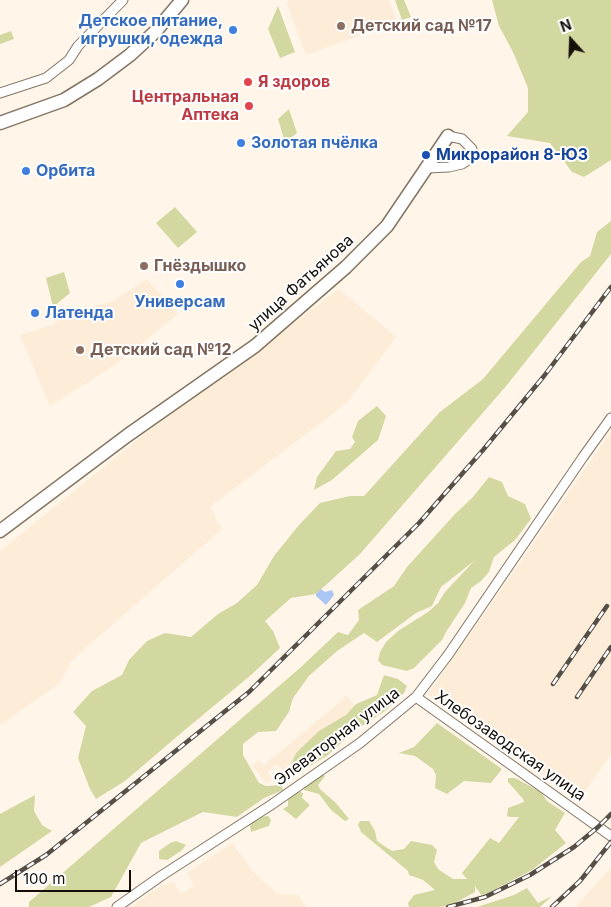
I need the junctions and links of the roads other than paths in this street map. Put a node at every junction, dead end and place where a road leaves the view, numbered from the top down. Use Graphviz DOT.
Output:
graph roads {
  1 [pos="123,0"];
  2 [pos="182,0"];
  3 [pos="0,93"];
  4 [pos="0,123"];
  5 [pos="448,136"];
  6 [pos="427,168"];
  7 [pos="611,418"];
  8 [pos="0,531"];
  9 [pos="416,697"];
  10 [pos="611,836"];
  11 [pos="117,907"];
  1 -- 3 [label="street"];
  2 -- 4 [label="street"];
  5 -- 6 [label="street, улица Фатьянова"];
  5 -- 6 [label="street"];
  6 -- 8 [label="street, улица Фатьянова"];
  7 -- 9 [label="street, Элеваторная улица"];
  9 -- 10 [label="street, Хлебозаводская улица"];
  9 -- 11 [label="street, Элеваторная улица"];
}
